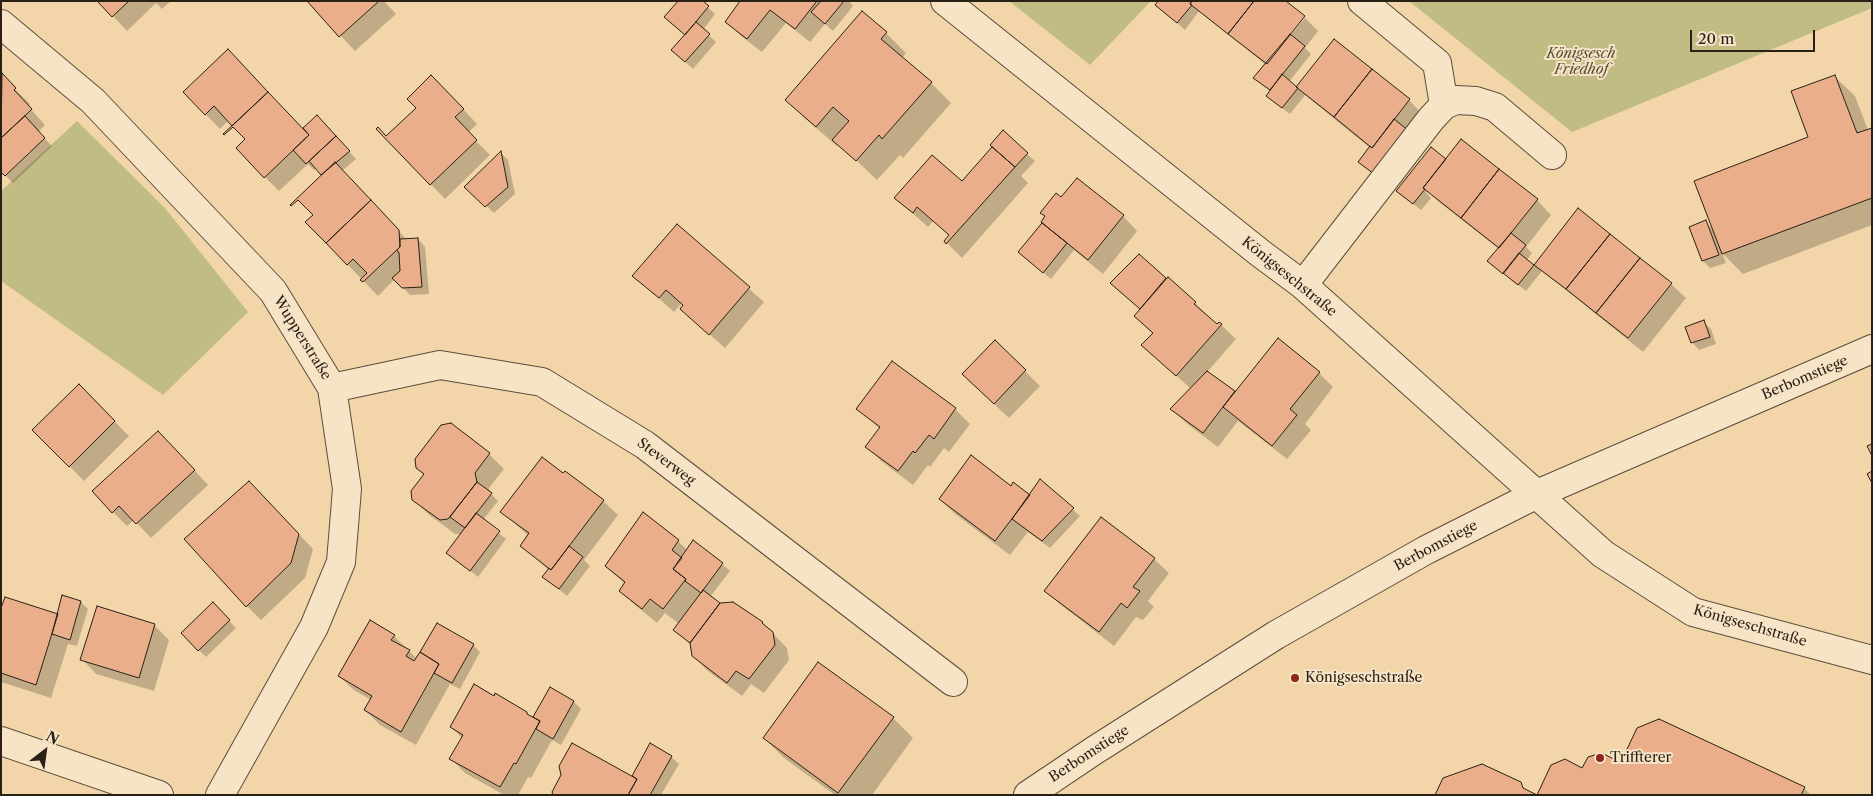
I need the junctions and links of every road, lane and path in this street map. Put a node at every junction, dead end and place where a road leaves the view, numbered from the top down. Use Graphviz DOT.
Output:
graph roads {
  1 [pos="945,1"];
  2 [pos="1362,1"];
  3 [pos="1,24"];
  4 [pos="1444,105"];
  5 [pos="1552,155"];
  6 [pos="1303,285"];
  7 [pos="1872,349"];
  8 [pos="332,388"];
  9 [pos="1537,494"];
  10 [pos="1872,660"];
  11 [pos="953,682"];
  12 [pos="1,741"];
  13 [pos="159,795"];
  14 [pos="220,795"];
  15 [pos="1028,795"];
  1 -- 6 [label="street, Königseschstraße"];
  2 -- 4 [label="street"];
  3 -- 8 [label="street, Wupperstraße"];
  4 -- 5 [label="street"];
  4 -- 6 [label="street"];
  6 -- 9 [label="street, Königseschstraße"];
  7 -- 9 [label="street, Berbomstiege"];
  8 -- 11 [label="street, Steverweg"];
  8 -- 14 [label="street, Wupperstraße"];
  9 -- 10 [label="street, Königseschstraße"];
  9 -- 15 [label="street, Berbomstiege"];
  12 -- 13 [label="street"];
}
